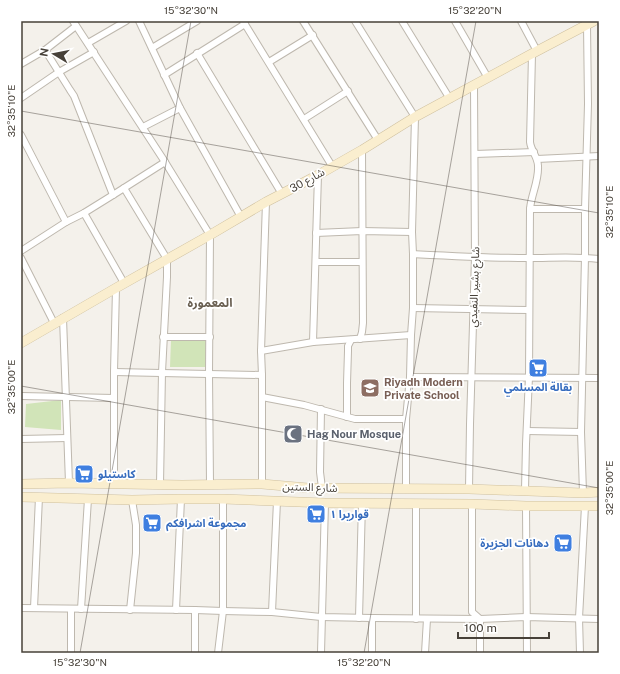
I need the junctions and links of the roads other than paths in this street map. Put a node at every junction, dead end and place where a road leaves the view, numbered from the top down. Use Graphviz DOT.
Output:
graph roads {
  1 [pos="126,21"];
  2 [pos="139,21"];
  3 [pos="197,21"];
  4 [pos="304,21"];
  5 [pos="355,21"];
  6 [pos="402,21"];
  7 [pos="455,21"];
  8 [pos="521,21"];
  9 [pos="244,22"];
  10 [pos="74,23"];
  11 [pos="590,23"];
  12 [pos="313,35"];
  13 [pos="88,43"];
  14 [pos="152,48"];
  15 [pos="45,50"];
  16 [pos="94,52"];
  17 [pos="534,52"];
  18 [pos="197,53"];
  19 [pos="269,62"];
  20 [pos="21,64"];
  21 [pos="59,72"];
  22 [pos="164,75"];
  23 [pos="488,78"];
  24 [pos="474,86"];
  25 [pos="348,91"];
  26 [pos="21,98"];
  27 [pos="450,99"];
  28 [pos="180,108"];
  29 [pos="415,118"];
  30 [pos="304,119"];
  31 [pos="143,127"];
  32 [pos="21,135"];
  33 [pos="378,140"];
  34 [pos="362,150"];
  35 [pos="534,152"];
  36 [pos="474,154"];
  37 [pos="599,156"];
  38 [pos="586,157"];
  39 [pos="537,159"];
  40 [pos="165,162"];
  41 [pos="332,166"];
  42 [pos="318,175"];
  43 [pos="124,188"];
  44 [pos="282,194"];
  45 [pos="113,195"];
  46 [pos="266,202"];
  47 [pos="530,209"];
  48 [pos="585,209"];
  49 [pos="84,213"];
  50 [pos="241,216"];
  51 [pos="66,222"];
  52 [pos="362,231"];
  53 [pos="412,232"];
  54 [pos="316,233"];
  55 [pos="210,235"];
  56 [pos="21,251"];
  57 [pos="413,254"];
  58 [pos="475,257"];
  59 [pos="585,257"];
  60 [pos="21,258"];
  61 [pos="529,258"];
  62 [pos="166,259"];
  63 [pos="599,259"];
  64 [pos="316,262"];
  65 [pos="362,262"];
  66 [pos="124,283"];
  67 [pos="116,288"];
  68 [pos="413,308"];
  69 [pos="473,308"];
  70 [pos="529,310"];
  71 [pos="63,318"];
  72 [pos="54,323"];
  73 [pos="411,335"];
  74 [pos="163,337"];
  75 [pos="210,337"];
  76 [pos="351,340"];
  77 [pos="360,340"];
  78 [pos="21,342"];
  79 [pos="313,342"];
  80 [pos="261,351"];
  81 [pos="114,372"];
  82 [pos="162,372"];
  83 [pos="209,374"];
  84 [pos="262,375"];
  85 [pos="410,377"];
  86 [pos="471,377"];
  87 [pos="529,377"];
  88 [pos="583,378"];
  89 [pos="599,378"];
  90 [pos="21,396"];
  91 [pos="67,397"];
  92 [pos="262,397"];
  93 [pos="114,398"];
  94 [pos="321,409"];
  95 [pos="347,417"];
  96 [pos="406,419"];
  97 [pos="527,431"];
  98 [pos="581,432"];
  99 [pos="67,438"];
  100 [pos="21,439"];
  101 [pos="69,483"];
  102 [pos="114,483"];
  103 [pos="21,484"];
  104 [pos="160,484"];
  105 [pos="210,484"];
  106 [pos="249,484"];
  107 [pos="262,484"];
  108 [pos="232,485"];
  109 [pos="322,488"];
  110 [pos="406,488"];
  111 [pos="469,489"];
  112 [pos="525,490"];
  113 [pos="596,492"];
  114 [pos="583,493"];
  115 [pos="21,497"];
  116 [pos="39,498"];
  117 [pos="88,499"];
  118 [pos="181,499"];
  119 [pos="132,500"];
  120 [pos="228,500"];
  121 [pos="248,500"];
  122 [pos="277,501"];
  123 [pos="325,503"];
  124 [pos="362,503"];
  125 [pos="416,504"];
  126 [pos="472,504"];
  127 [pos="526,506"];
  128 [pos="592,506"];
  129 [pos="21,608"];
  130 [pos="34,608"];
  131 [pos="81,609"];
  132 [pos="71,610"];
  133 [pos="130,610"];
  134 [pos="176,610"];
  135 [pos="195,610"];
  136 [pos="223,611"];
  137 [pos="272,612"];
  138 [pos="321,616"];
  139 [pos="526,617"];
  140 [pos="359,618"];
  141 [pos="372,618"];
  142 [pos="580,618"];
  143 [pos="416,619"];
  144 [pos="427,619"];
  145 [pos="480,619"];
  146 [pos="599,619"];
  147 [pos="71,653"];
  148 [pos="195,653"];
  149 [pos="218,653"];
  150 [pos="321,653"];
  151 [pos="372,653"];
  152 [pos="425,653"];
  153 [pos="480,653"];
  154 [pos="527,653"];
  155 [pos="580,653"];
  1 -- 13 [label="street"];
  2 -- 14 [label="street"];
  3 -- 14 [label="street"];
  4 -- 12 [label="street"];
  5 -- 29 [label="street"];
  6 -- 27 [label="street"];
  7 -- 23 [label="street"];
  8 -- 17 [label="street"];
  9 -- 18 [label="street"];
  9 -- 19 [label="street"];
  10 -- 13 [label="street"];
  10 -- 15 [label="street"];
  11 -- 17 [label="main road, شارع 30"];
  11 -- 38 [label="street"];
  12 -- 19 [label="street"];
  12 -- 25 [label="street"];
  13 -- 16 [label="street"];
  14 -- 22 [label="street"];
  15 -- 20 [label="street"];
  15 -- 21 [label="street"];
  16 -- 21 [label="street"];
  16 -- 31 [label="street"];
  17 -- 23 [label="main road, شارع 30"];
  17 -- 35 [label="street"];
  18 -- 22 [label="street"];
  18 -- 44 [label="street"];
  19 -- 30 [label="street"];
  21 -- 26 [label="street"];
  21 -- 45 [label="street"];
  22 -- 28 [label="street"];
  23 -- 24 [label="main road, شارع 30"];
  24 -- 27 [label="main road, شارع 30"];
  24 -- 36 [label="street, شارع بشير النفيدي"];
  25 -- 30 [label="street"];
  25 -- 33 [label="street"];
  27 -- 29 [label="main road, شارع 30"];
  28 -- 31 [label="street"];
  28 -- 50 [label="street"];
  29 -- 33 [label="main road, شارع 30"];
  29 -- 53 [label="street"];
  30 -- 41 [label="street"];
  31 -- 40 [label="street"];
  32 -- 51 [label="street"];
  33 -- 34 [label="main road, شارع 30"];
  34 -- 41 [label="main road, شارع 30"];
  34 -- 52 [label="street"];
  35 -- 36 [label="street"];
  35 -- 39 [label="street"];
  36 -- 58 [label="street, شارع بشير النفيدي"];
  37 -- 38 [label="street"];
  38 -- 39 [label="street"];
  38 -- 48 [label="street"];
  39 -- 47 [label="street"];
  40 -- 43 [label="street"];
  40 -- 55 [label="street"];
  41 -- 42 [label="main road, شارع 30"];
  42 -- 44 [label="main road, شارع 30"];
  42 -- 54 [label="street"];
  43 -- 45 [label="street"];
  43 -- 62 [label="street"];
  44 -- 46 [label="main road, شارع 30"];
  45 -- 49 [label="street"];
  46 -- 50 [label="main road, شارع 30"];
  46 -- 80 [label="street"];
  47 -- 48 [label="street"];
  47 -- 61 [label="street"];
  48 -- 59 [label="street"];
  49 -- 51 [label="street"];
  49 -- 66 [label="street"];
  50 -- 55 [label="main road, شارع 30"];
  51 -- 56 [label="street"];
  52 -- 53 [label="street"];
  52 -- 54 [label="street"];
  52 -- 65 [label="street"];
  53 -- 57 [label="street"];
  54 -- 64 [label="street"];
  55 -- 62 [label="main road, شارع 30"];
  55 -- 75 [label="street"];
  57 -- 58 [label="street"];
  57 -- 68 [label="street"];
  58 -- 61 [label="street"];
  58 -- 69 [label="street, شارع بشير النفيدي"];
  59 -- 61 [label="street"];
  59 -- 63 [label="street"];
  59 -- 88 [label="street"];
  60 -- 72 [label="street"];
  61 -- 70 [label="street"];
  62 -- 66 [label="main road, شارع 30"];
  62 -- 74 [label="street"];
  64 -- 65 [label="street"];
  64 -- 79 [label="street"];
  65 -- 77 [label="street"];
  66 -- 67 [label="main road, شارع 30"];
  67 -- 71 [label="main road, شارع 30"];
  67 -- 81 [label="street"];
  68 -- 69 [label="street"];
  68 -- 73 [label="street"];
  69 -- 70 [label="street"];
  69 -- 86 [label="street, شارع بشير النفيدي"];
  70 -- 87 [label="street"];
  71 -- 72 [label="main road, شارع 30"];
  71 -- 91 [label="street"];
  72 -- 78 [label="main road, شارع 30"];
  73 -- 77 [label="street"];
  73 -- 85 [label="street"];
  74 -- 75 [label="street"];
  74 -- 82 [label="street"];
  75 -- 83 [label="street"];
  76 -- 77 [label="street"];
  76 -- 79 [label="street"];
  76 -- 95 [label="street"];
  79 -- 80 [label="street"];
  80 -- 84 [label="street"];
  81 -- 82 [label="street"];
  81 -- 93 [label="street"];
  82 -- 83 [label="street"];
  82 -- 104 [label="street"];
  83 -- 84 [label="street"];
  83 -- 105 [label="street"];
  84 -- 92 [label="street"];
  85 -- 86 [label="street"];
  85 -- 96 [label="street"];
  86 -- 87 [label="street"];
  86 -- 111 [label="street, شارع بشير النفيدي"];
  87 -- 88 [label="street"];
  87 -- 97 [label="street"];
  88 -- 89 [label="street"];
  88 -- 98 [label="street"];
  90 -- 91 [label="street"];
  91 -- 93 [label="street"];
  91 -- 99 [label="street"];
  92 -- 94 [label="street"];
  92 -- 107 [label="street"];
  93 -- 102 [label="street"];
  94 -- 95 [label="street"];
  94 -- 109 [label="street"];
  95 -- 96 [label="street"];
  96 -- 110 [label="street"];
  97 -- 98 [label="street"];
  97 -- 112 [label="street"];
  98 -- 114 [label="street"];
  99 -- 100 [label="street"];
  99 -- 101 [label="street"];
  101 -- 102 [label="main road, شارع الستين"];
  101 -- 103 [label="main road, شارع الستين"];
  102 -- 104 [label="main road, شارع الستين"];
  104 -- 105 [label="main road, شارع الستين"];
  105 -- 108 [label="main road, شارع الستين"];
  106 -- 107 [label="main road, شارع الستين"];
  106 -- 108 [label="main road, شارع الستين"];
  106 -- 121 [label="main road"];
  107 -- 109 [label="main road, شارع الستين"];
  108 -- 120 [label="main road"];
  109 -- 110 [label="main road, شارع الستين"];
  110 -- 111 [label="main road, شارع الستين"];
  111 -- 112 [label="main road, شارع الستين"];
  112 -- 114 [label="main road, شارع الستين"];
  113 -- 114 [label="main road, شارع الستين"];
  113 -- 128 [label="main road"];
  115 -- 116 [label="main road, شارع الستين"];
  116 -- 117 [label="main road, شارع الستين"];
  116 -- 130 [label="street"];
  117 -- 119 [label="main road, شارع الستين"];
  117 -- 131 [label="street"];
  118 -- 119 [label="main road, شارع الستين"];
  118 -- 120 [label="main road, شارع الستين"];
  118 -- 134 [label="street"];
  119 -- 133 [label="street"];
  120 -- 121 [label="main road, شارع الستين"];
  120 -- 136 [label="street"];
  121 -- 122 [label="main road, شارع الستين"];
  122 -- 123 [label="main road, شارع الستين"];
  122 -- 137 [label="street"];
  123 -- 124 [label="main road, شارع الستين"];
  123 -- 138 [label="street"];
  124 -- 125 [label="main road, شارع الستين"];
  124 -- 140 [label="street"];
  125 -- 126 [label="main road, شارع الستين"];
  125 -- 143 [label="street"];
  126 -- 127 [label="main road, شارع الستين"];
  126 -- 145 [label="street"];
  127 -- 128 [label="main road, شارع الستين"];
  127 -- 139 [label="street"];
  128 -- 142 [label="street"];
  129 -- 130 [label="street"];
  130 -- 132 [label="street"];
  131 -- 132 [label="street"];
  131 -- 133 [label="street"];
  132 -- 147 [label="street"];
  133 -- 134 [label="street"];
  134 -- 135 [label="street"];
  135 -- 136 [label="street"];
  135 -- 148 [label="street"];
  136 -- 137 [label="street"];
  136 -- 149 [label="street"];
  137 -- 138 [label="street"];
  138 -- 140 [label="street"];
  138 -- 150 [label="street"];
  139 -- 142 [label="street"];
  139 -- 145 [label="street"];
  139 -- 154 [label="street"];
  140 -- 141 [label="street"];
  141 -- 143 [label="street"];
  141 -- 151 [label="street"];
  142 -- 146 [label="street"];
  142 -- 155 [label="street"];
  143 -- 144 [label="street"];
  144 -- 145 [label="street"];
  144 -- 152 [label="street"];
  145 -- 153 [label="street"];
}
